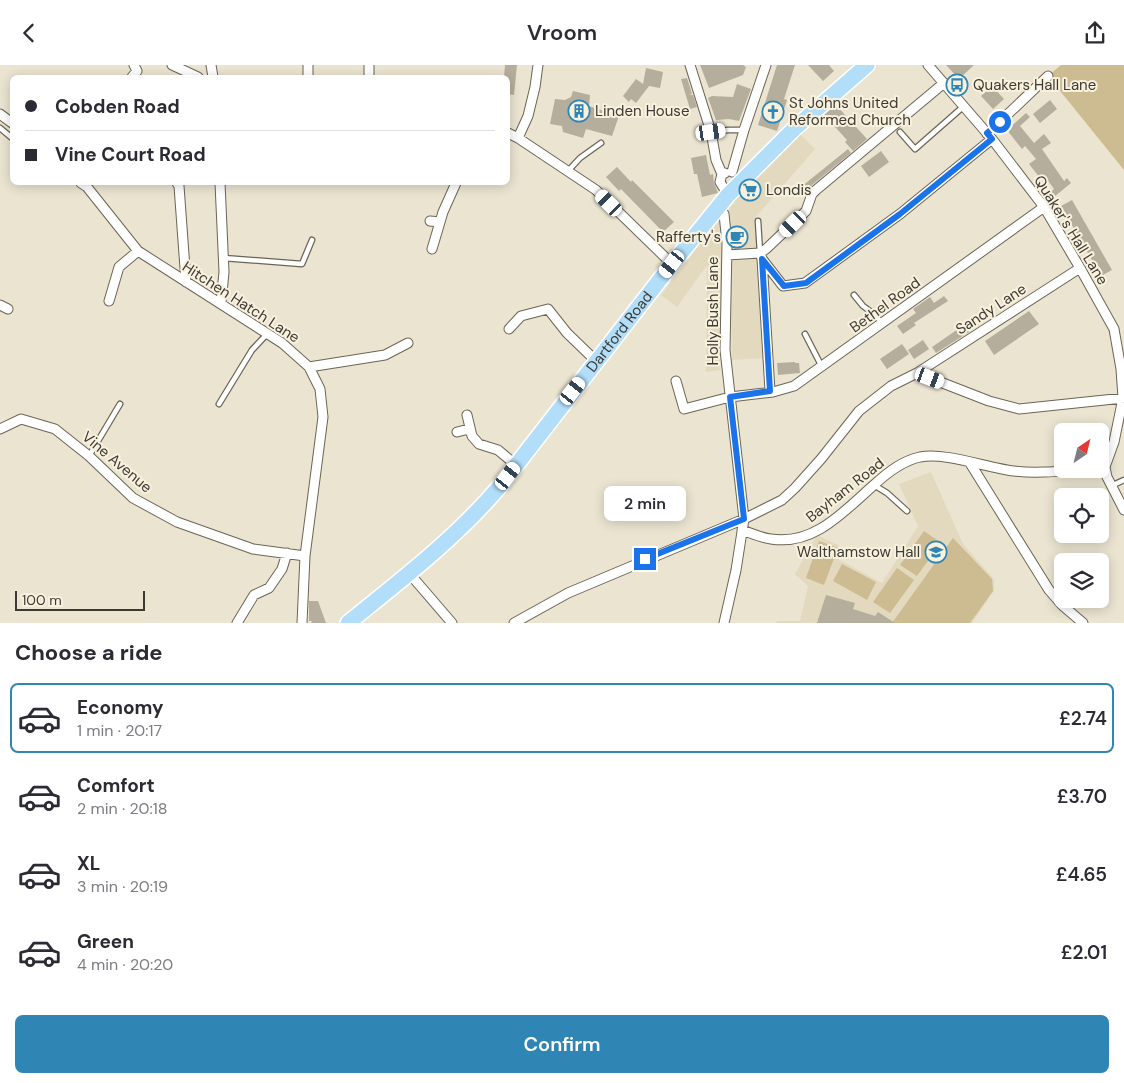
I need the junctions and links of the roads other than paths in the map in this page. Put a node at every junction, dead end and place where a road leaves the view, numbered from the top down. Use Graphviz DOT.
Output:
graph roads {
  1 [pos="172,65"];
  2 [pos="538,65"];
  3 [pos="690,65"];
  4 [pos="766,65"];
  5 [pos="867,65"];
  6 [pos="928,65"];
  7 [pos="194,75"];
  8 [pos="1048,76"];
  9 [pos="944,83"];
  10 [pos="964,106"];
  11 [pos="0,128"];
  12 [pos="744,131"];
  13 [pos="711,132"];
  14 [pos="900,132"];
  15 [pos="510,134"];
  16 [pos="10,136"];
  17 [pos="990,136"];
  18 [pos="518,138"];
  19 [pos="601,143"];
  20 [pos="568,171"];
  21 [pos="722,174"];
  22 [pos="738,176"];
  23 [pos="84,185"];
  24 [pos="180,185"];
  25 [pos="220,185"];
  26 [pos="455,185"];
  27 [pos="724,201"];
  28 [pos="1044,207"];
  29 [pos="430,221"];
  30 [pos="758,221"];
  31 [pos="440,223"];
  32 [pos="312,240"];
  33 [pos="432,249"];
  34 [pos="138,251"];
  35 [pos="727,255"];
  36 [pos="761,256"];
  37 [pos="224,258"];
  38 [pos="672,264"];
  39 [pos="1080,268"];
  40 [pos="186,283"];
  41 [pos="854,295"];
  42 [pos="109,301"];
  43 [pos="221,303"];
  44 [pos="883,324"];
  45 [pos="509,329"];
  46 [pos="268,333"];
  47 [pos="805,334"];
  48 [pos="408,343"];
  49 [pos="596,361"];
  50 [pos="308,367"];
  51 [pos="822,368"];
  52 [pos="917,373"];
  53 [pos="676,381"];
  54 [pos="770,391"];
  55 [pos="730,397"];
  56 [pos="1123,398"];
  57 [pos="120,404"];
  58 [pos="219,405"];
  59 [pos="466,415"];
  60 [pos="0,429"];
  61 [pos="469,429"];
  62 [pos="457,432"];
  63 [pos="1109,453"];
  64 [pos="89,456"];
  65 [pos="970,463"];
  66 [pos="516,465"];
  67 [pos="1054,470"];
  68 [pos="1108,478"];
  69 [pos="1124,480"];
  70 [pos="874,485"];
  71 [pos="1111,486"];
  72 [pos="1124,510"];
  73 [pos="907,511"];
  74 [pos="744,519"];
  75 [pos="742,531"];
  76 [pos="287,553"];
  77 [pos="305,556"];
  78 [pos="409,573"];
  79 [pos="727,622"];
  80 [pos="1078,622"];
  81 [pos="237,623"];
  82 [pos="302,623"];
  83 [pos="348,623"];
  84 [pos="452,623"];
  85 [pos="514,623"];
  1 -- 7 [label="street"];
  2 -- 18 [label="street"];
  3 -- 13 [label="street, Holly Bush Lane"];
  4 -- 12 [label="street"];
  5 -- 22 [label="main road, Dartford Road"];
  6 -- 9 [label="street, Quaker's Hall Lane"];
  8 -- 17 [label="street"];
  9 -- 10 [label="street, Quaker's Hall Lane"];
  9 -- 36 [label="street"];
  10 -- 14 [label="lane"];
  10 -- 17 [label="street, Quaker's Hall Lane"];
  11 -- 16 [label="lane"];
  12 -- 13 [label="lane"];
  12 -- 22 [label="street"];
  13 -- 21 [label="street, Holly Bush Lane"];
  15 -- 18 [label="street"];
  17 -- 28 [label="street, Quaker's Hall Lane"];
  17 -- 36 [label="street"];
  18 -- 20 [label="street"];
  19 -- 20 [label="lane"];
  20 -- 38 [label="street"];
  21 -- 22 [label="street"];
  21 -- 27 [label="street, Holly Bush Lane"];
  22 -- 27 [label="main road, Dartford Road"];
  23 -- 34 [label="street, Hitchen Hatch Lane"];
  24 -- 40 [label="street"];
  25 -- 37 [label="street"];
  26 -- 31 [label="street"];
  27 -- 35 [label="street, Holly Bush Lane"];
  27 -- 38 [label="main road, Dartford Road"];
  28 -- 39 [label="street, Quaker's Hall Lane"];
  28 -- 44 [label="street, Bethel Road"];
  29 -- 31 [label="street"];
  30 -- 36 [label="lane"];
  31 -- 33 [label="street"];
  32 -- 37 [label="lane"];
  34 -- 40 [label="street, Hitchen Hatch Lane"];
  34 -- 42 [label="street"];
  35 -- 36 [label="street"];
  35 -- 55 [label="street, Holly Bush Lane"];
  36 -- 54 [label="street"];
  37 -- 43 [label="street"];
  38 -- 49 [label="main road, Dartford Road"];
  39 -- 52 [label="street, Sandy Lane"];
  39 -- 56 [label="street, Quaker's Hall Lane"];
  40 -- 43 [label="street, Hitchen Hatch Lane"];
  41 -- 44 [label="lane"];
  43 -- 46 [label="street, Hitchen Hatch Lane"];
  44 -- 51 [label="street, Bethel Road"];
  45 -- 49 [label="street"];
  46 -- 50 [label="street, Hitchen Hatch Lane"];
  46 -- 58 [label="lane"];
  47 -- 51 [label="lane"];
  48 -- 50 [label="street"];
  49 -- 66 [label="main road, Dartford Road"];
  50 -- 77 [label="street, Hitchen Hatch Lane"];
  51 -- 54 [label="street, Bethel Road"];
  52 -- 56 [label="street"];
  52 -- 74 [label="street, Sandy Lane"];
  53 -- 55 [label="street, Bethel Road"];
  54 -- 55 [label="street, Bethel Road"];
  55 -- 74 [label="street, Holly Bush Lane"];
  56 -- 63 [label="street, Quaker's Hall Lane"];
  57 -- 64 [label="lane"];
  59 -- 61 [label="street"];
  60 -- 64 [label="street, Vine Avenue"];
  61 -- 62 [label="street"];
  61 -- 66 [label="street"];
  64 -- 76 [label="street, Vine Avenue"];
  65 -- 67 [label="street, Bayham Road"];
  65 -- 70 [label="street, Bayham Road"];
  65 -- 80 [label="street"];
  66 -- 78 [label="main road, Dartford Road"];
  68 -- 71 [label="street"];
  69 -- 71 [label="lane"];
  70 -- 73 [label="lane"];
  70 -- 75 [label="street, Bayham Road"];
  71 -- 72 [label="street"];
  74 -- 75 [label="street, Holly Bush Lane"];
  74 -- 85 [label="street, Sandy Lane"];
  75 -- 79 [label="street, Holly Bush Lane"];
  76 -- 77 [label="street, Vine Avenue"];
  76 -- 81 [label="street"];
  77 -- 82 [label="street, Hitchen Hatch Lane"];
  78 -- 83 [label="main road, Dartford Road"];
  78 -- 84 [label="street"];
}
